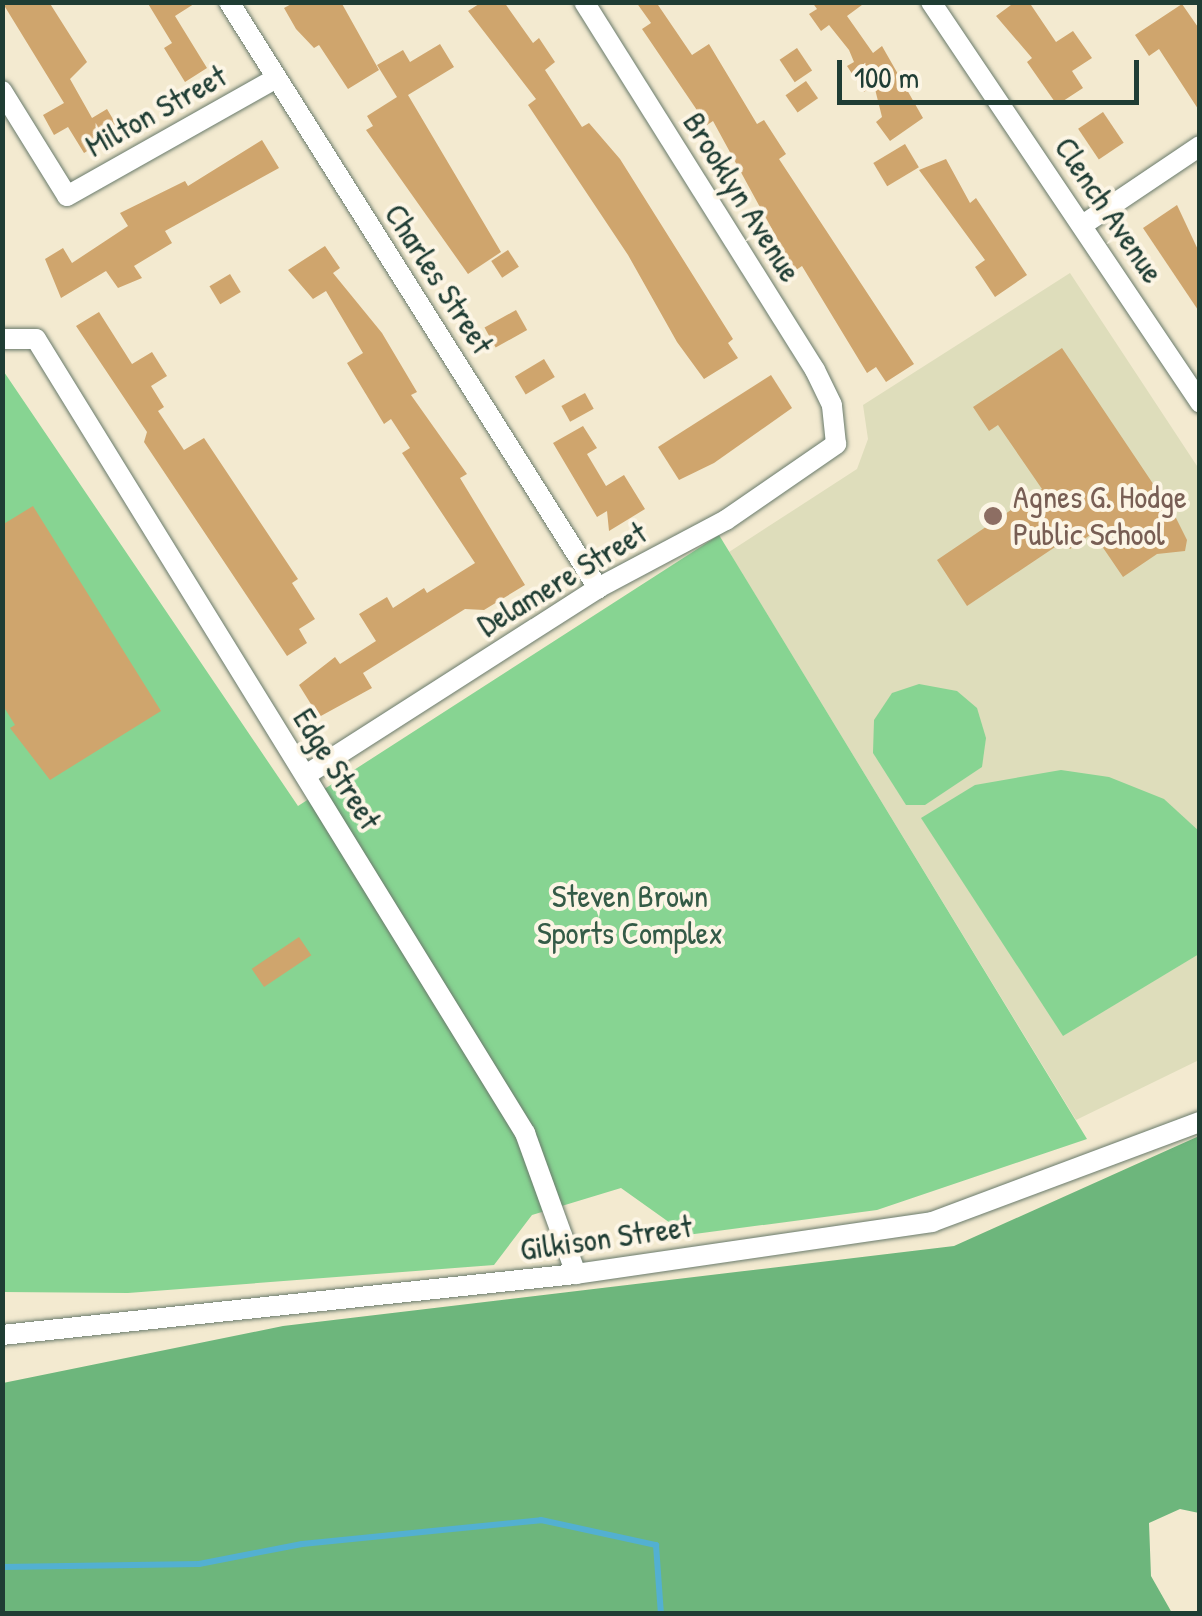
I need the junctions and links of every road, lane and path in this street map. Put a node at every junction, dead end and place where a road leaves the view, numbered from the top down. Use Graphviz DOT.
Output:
graph roads {
  1 [pos="229,2"];
  2 [pos="584,2"];
  3 [pos="930,2"];
  4 [pos="275,79"];
  5 [pos="2,91"];
  6 [pos="1200,146"];
  7 [pos="1084,224"];
  8 [pos="2,339"];
  9 [pos="1200,403"];
  10 [pos="838,429"];
  11 [pos="598,588"];
  12 [pos="306,775"];
  13 [pos="1200,1122"];
  14 [pos="576,1274"];
  15 [pos="2,1335"];
  1 -- 4 [label="street, Charles Street"];
  2 -- 10 [label="street, Brooklyn Avenue"];
  3 -- 7 [label="street, Clench Avenue"];
  4 -- 5 [label="street, Milton Street"];
  4 -- 11 [label="street, Charles Street"];
  6 -- 7 [label="street"];
  7 -- 9 [label="street, Clench Avenue"];
  8 -- 12 [label="street, Edge Street"];
  10 -- 11 [label="street, Delamere Street"];
  11 -- 12 [label="street, Delamere Street"];
  12 -- 14 [label="street, Edge Street"];
  13 -- 14 [label="street, Gilkison Street"];
  14 -- 15 [label="street, Gilkison Street"];
}
